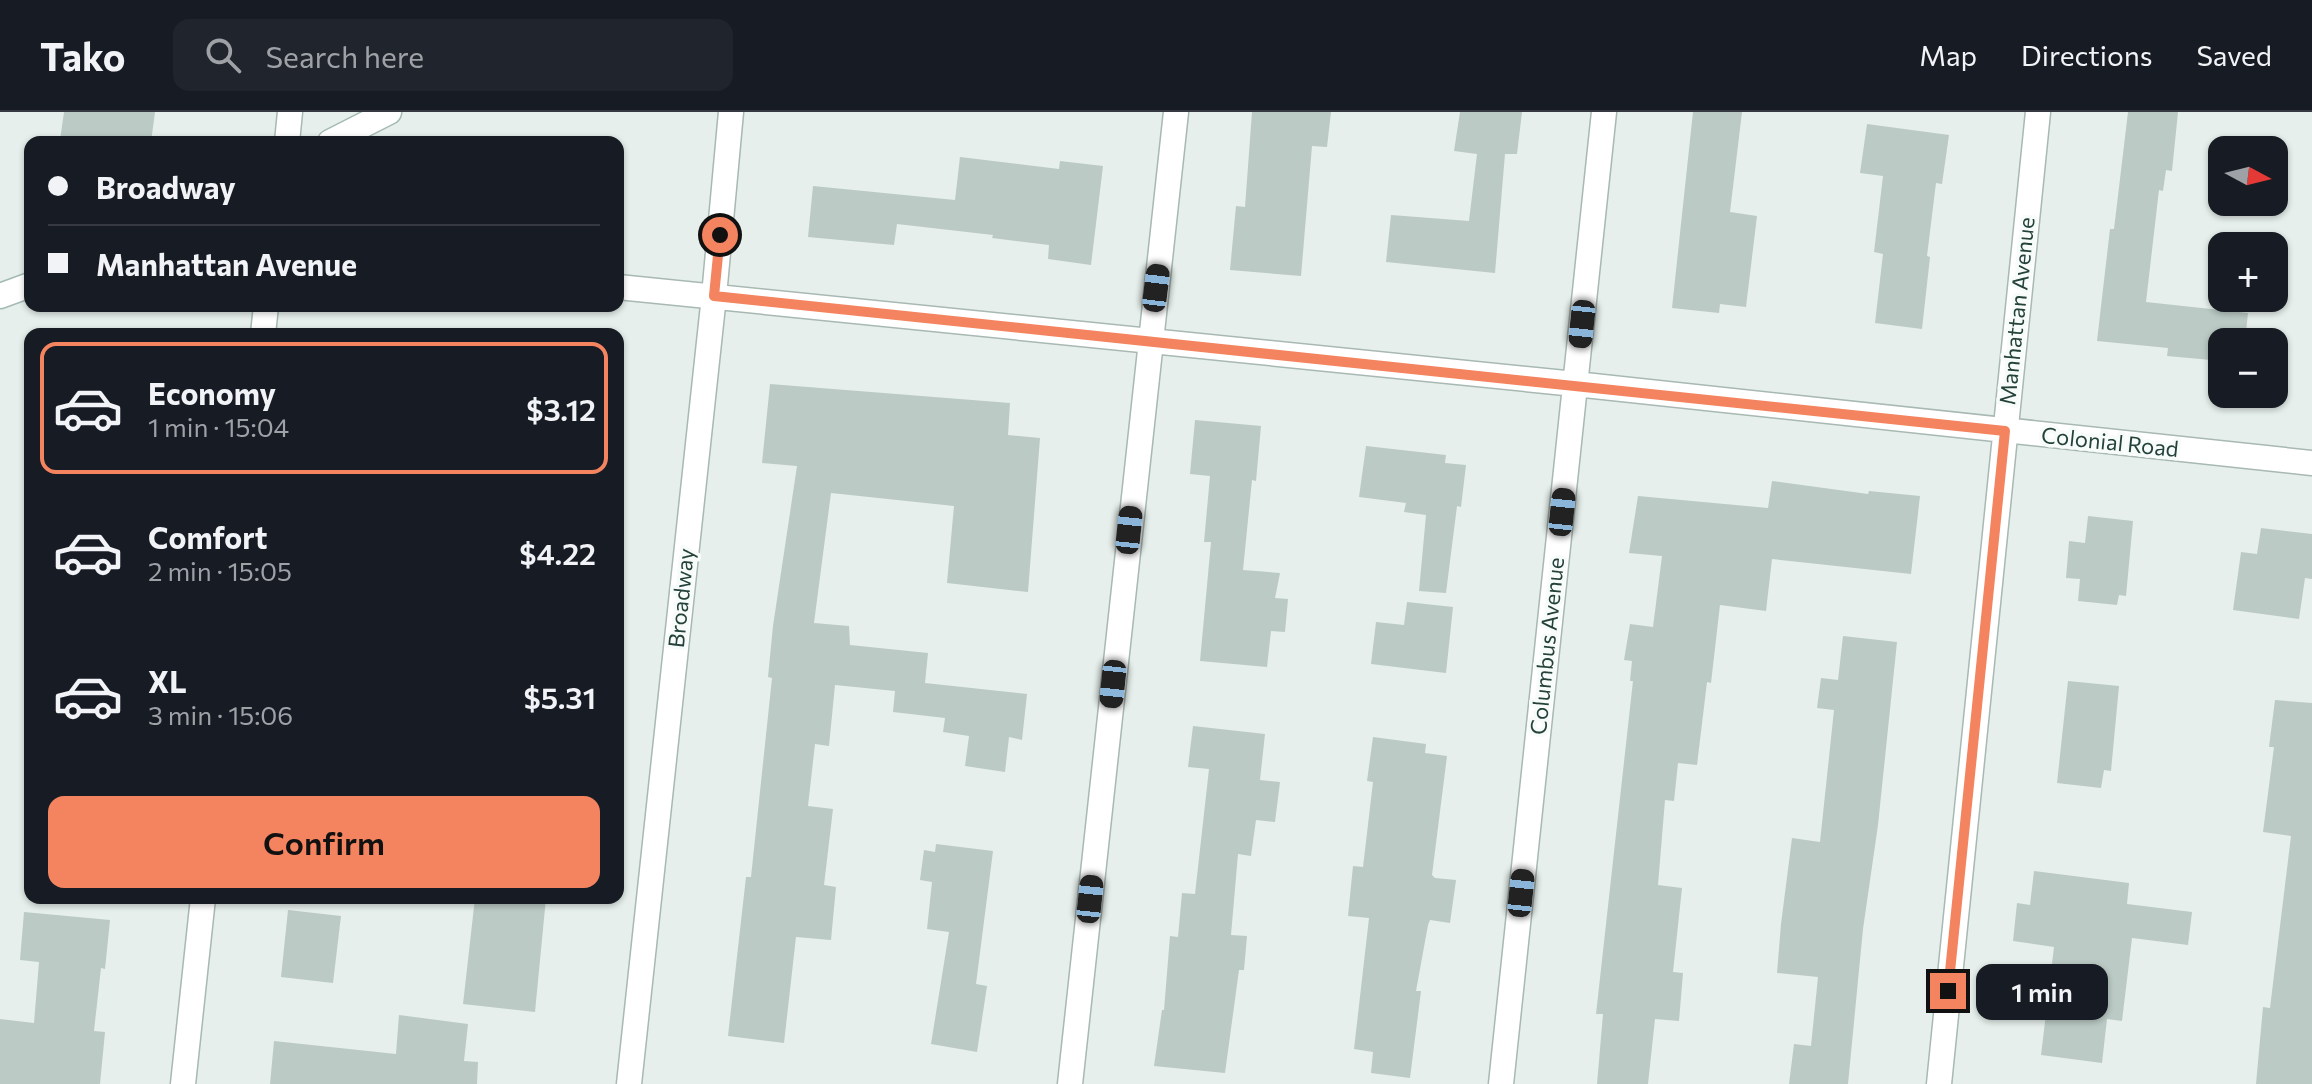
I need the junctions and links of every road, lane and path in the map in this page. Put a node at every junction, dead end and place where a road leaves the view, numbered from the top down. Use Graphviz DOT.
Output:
graph roads {
  1 [pos="290,112"];
  2 [pos="389,112"];
  3 [pos="731,112"];
  4 [pos="1176,112"];
  5 [pos="1604,112"];
  6 [pos="2038,112"];
  7 [pos="288,136"];
  8 [pos="342,136"];
  9 [pos="24,287"];
  10 [pos="624,288"];
  11 [pos="0,296"];
  12 [pos="714,296"];
  13 [pos="1150,341"];
  14 [pos="1575,384"];
  15 [pos="2005,431"];
  16 [pos="2312,463"];
  17 [pos="202,904"];
  18 [pos="183,1084"];
  19 [pos="629,1084"];
  20 [pos="1070,1084"];
  21 [pos="1501,1084"];
  22 [pos="1939,1084"];
  1 -- 7 [label="street"];
  2 -- 8 [label="street"];
  3 -- 12 [label="street, Broadway"];
  4 -- 13 [label="street"];
  5 -- 14 [label="street, Columbus Avenue"];
  6 -- 15 [label="street, Manhattan Avenue"];
  9 -- 11 [label="street"];
  10 -- 12 [label="street, Colonial Road"];
  12 -- 13 [label="street, Colonial Road"];
  12 -- 19 [label="street, Broadway"];
  13 -- 14 [label="street, Colonial Road"];
  13 -- 20 [label="street"];
  14 -- 15 [label="street, Colonial Road"];
  14 -- 21 [label="street, Columbus Avenue"];
  15 -- 16 [label="street, Colonial Road"];
  15 -- 22 [label="street, Manhattan Avenue"];
  17 -- 18 [label="street"];
}
